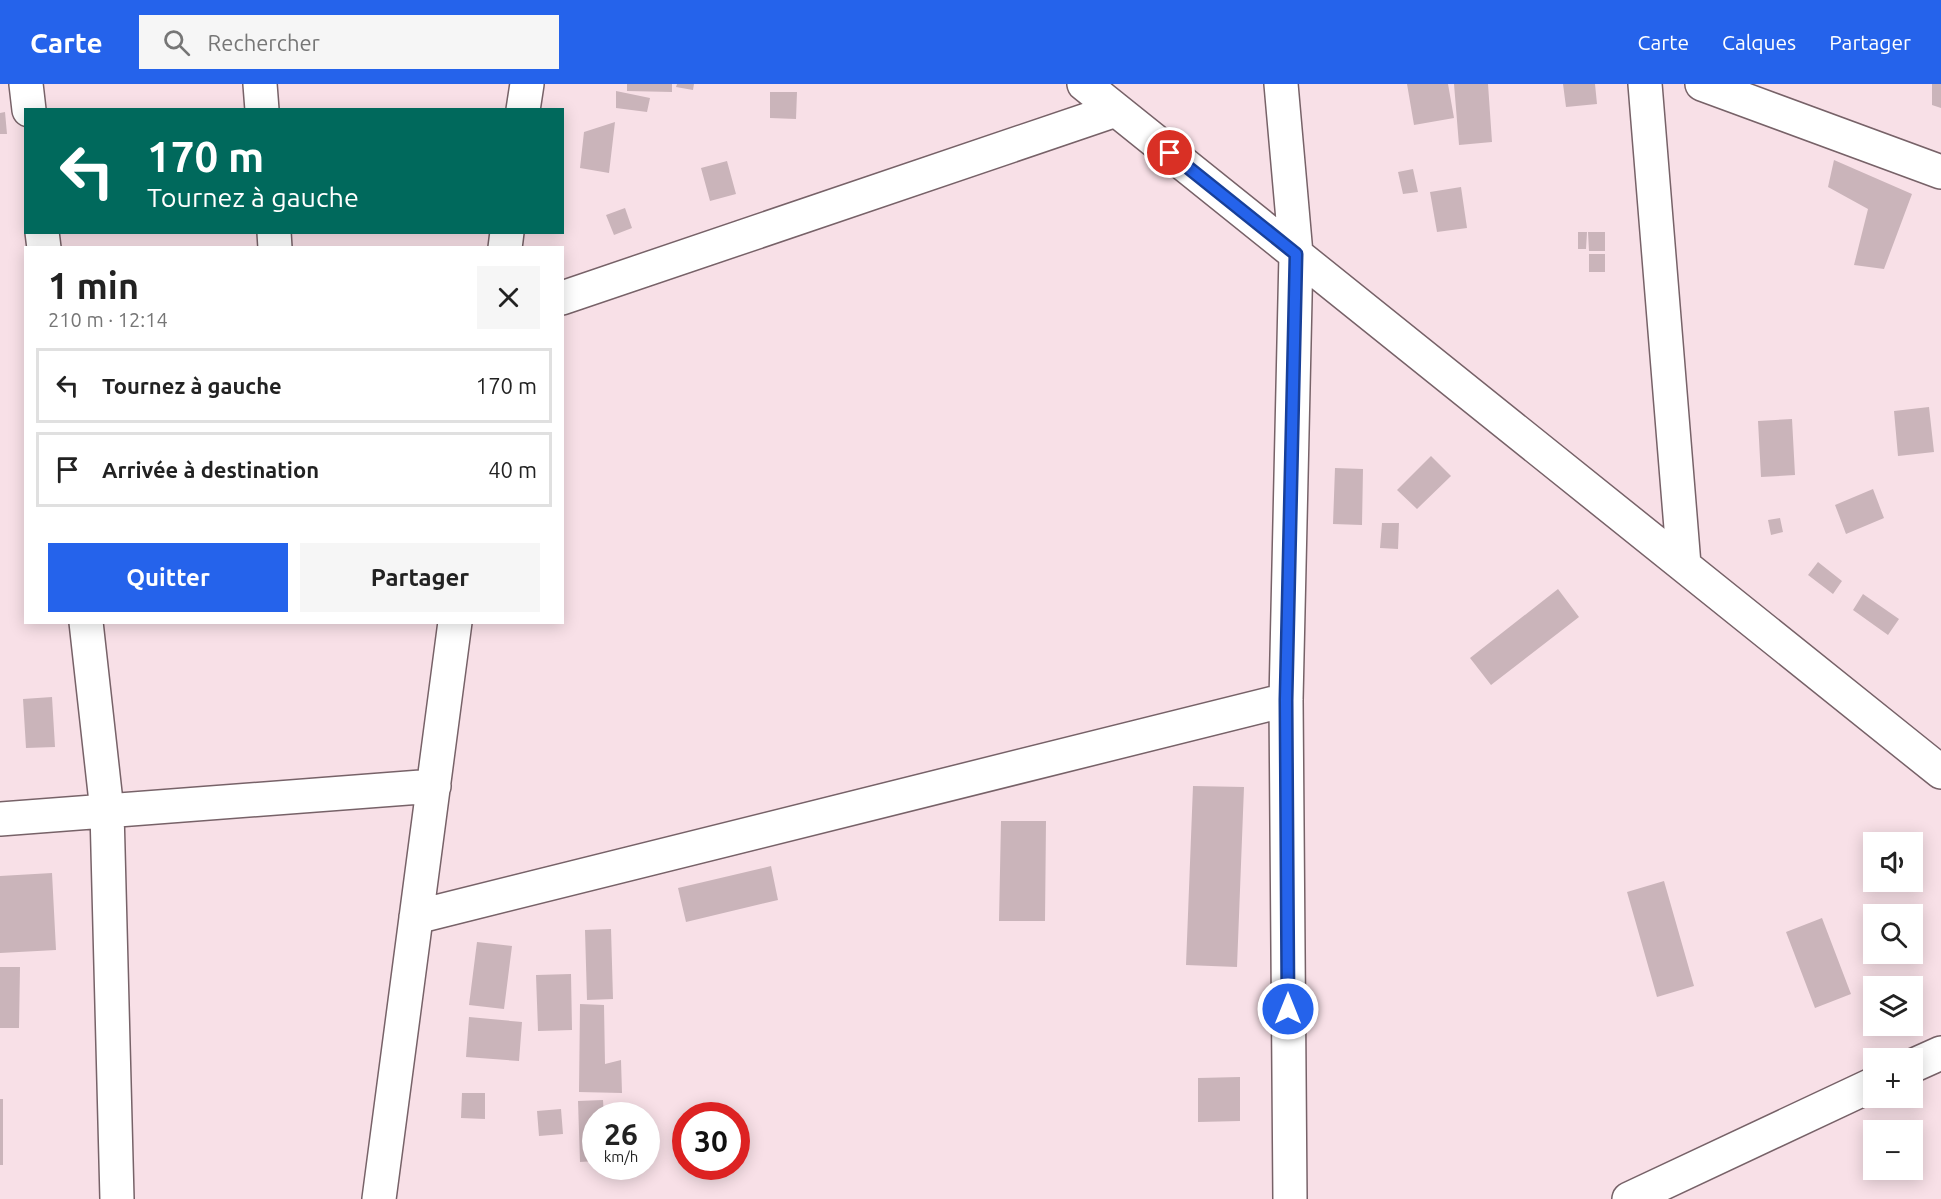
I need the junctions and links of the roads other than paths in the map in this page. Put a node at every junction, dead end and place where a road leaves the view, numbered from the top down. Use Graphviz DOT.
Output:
graph roads {
  1 [pos="26,84"];
  2 [pos="260,84"];
  3 [pos="527,84"];
  4 [pos="1084,84"];
  5 [pos="1281,84"];
  6 [pos="1645,84"];
  7 [pos="1702,84"];
  8 [pos="29,108"];
  9 [pos="262,108"];
  10 [pos="523,108"];
  11 [pos="1116,110"];
  12 [pos="1941,172"];
  13 [pos="1296,254"];
  14 [pos="564,297"];
  15 [pos="1684,565"];
  16 [pos="86,624"];
  17 [pos="455,624"];
  18 [pos="1286,700"];
  19 [pos="1941,772"];
  20 [pos="434,786"];
  21 [pos="107,811"];
  22 [pos="0,819"];
  23 [pos="416,917"];
  24 [pos="1941,1053"];
  25 [pos="1923,1061"];
  26 [pos="1863,1089"];
  27 [pos="117,1199"];
  28 [pos="379,1199"];
  29 [pos="1290,1199"];
  30 [pos="1629,1199"];
  1 -- 8 [label="street"];
  2 -- 9 [label="street"];
  3 -- 10 [label="street"];
  4 -- 11 [label="street"];
  5 -- 13 [label="street"];
  6 -- 15 [label="street"];
  7 -- 12 [label="street"];
  11 -- 13 [label="street"];
  11 -- 14 [label="street"];
  13 -- 15 [label="street"];
  13 -- 18 [label="street"];
  15 -- 19 [label="street"];
  16 -- 21 [label="street"];
  17 -- 20 [label="street"];
  18 -- 23 [label="street"];
  18 -- 29 [label="street"];
  20 -- 21 [label="street"];
  20 -- 23 [label="street"];
  21 -- 22 [label="street"];
  21 -- 27 [label="street"];
  23 -- 28 [label="street"];
  24 -- 25 [label="street"];
  26 -- 30 [label="street"];
}
